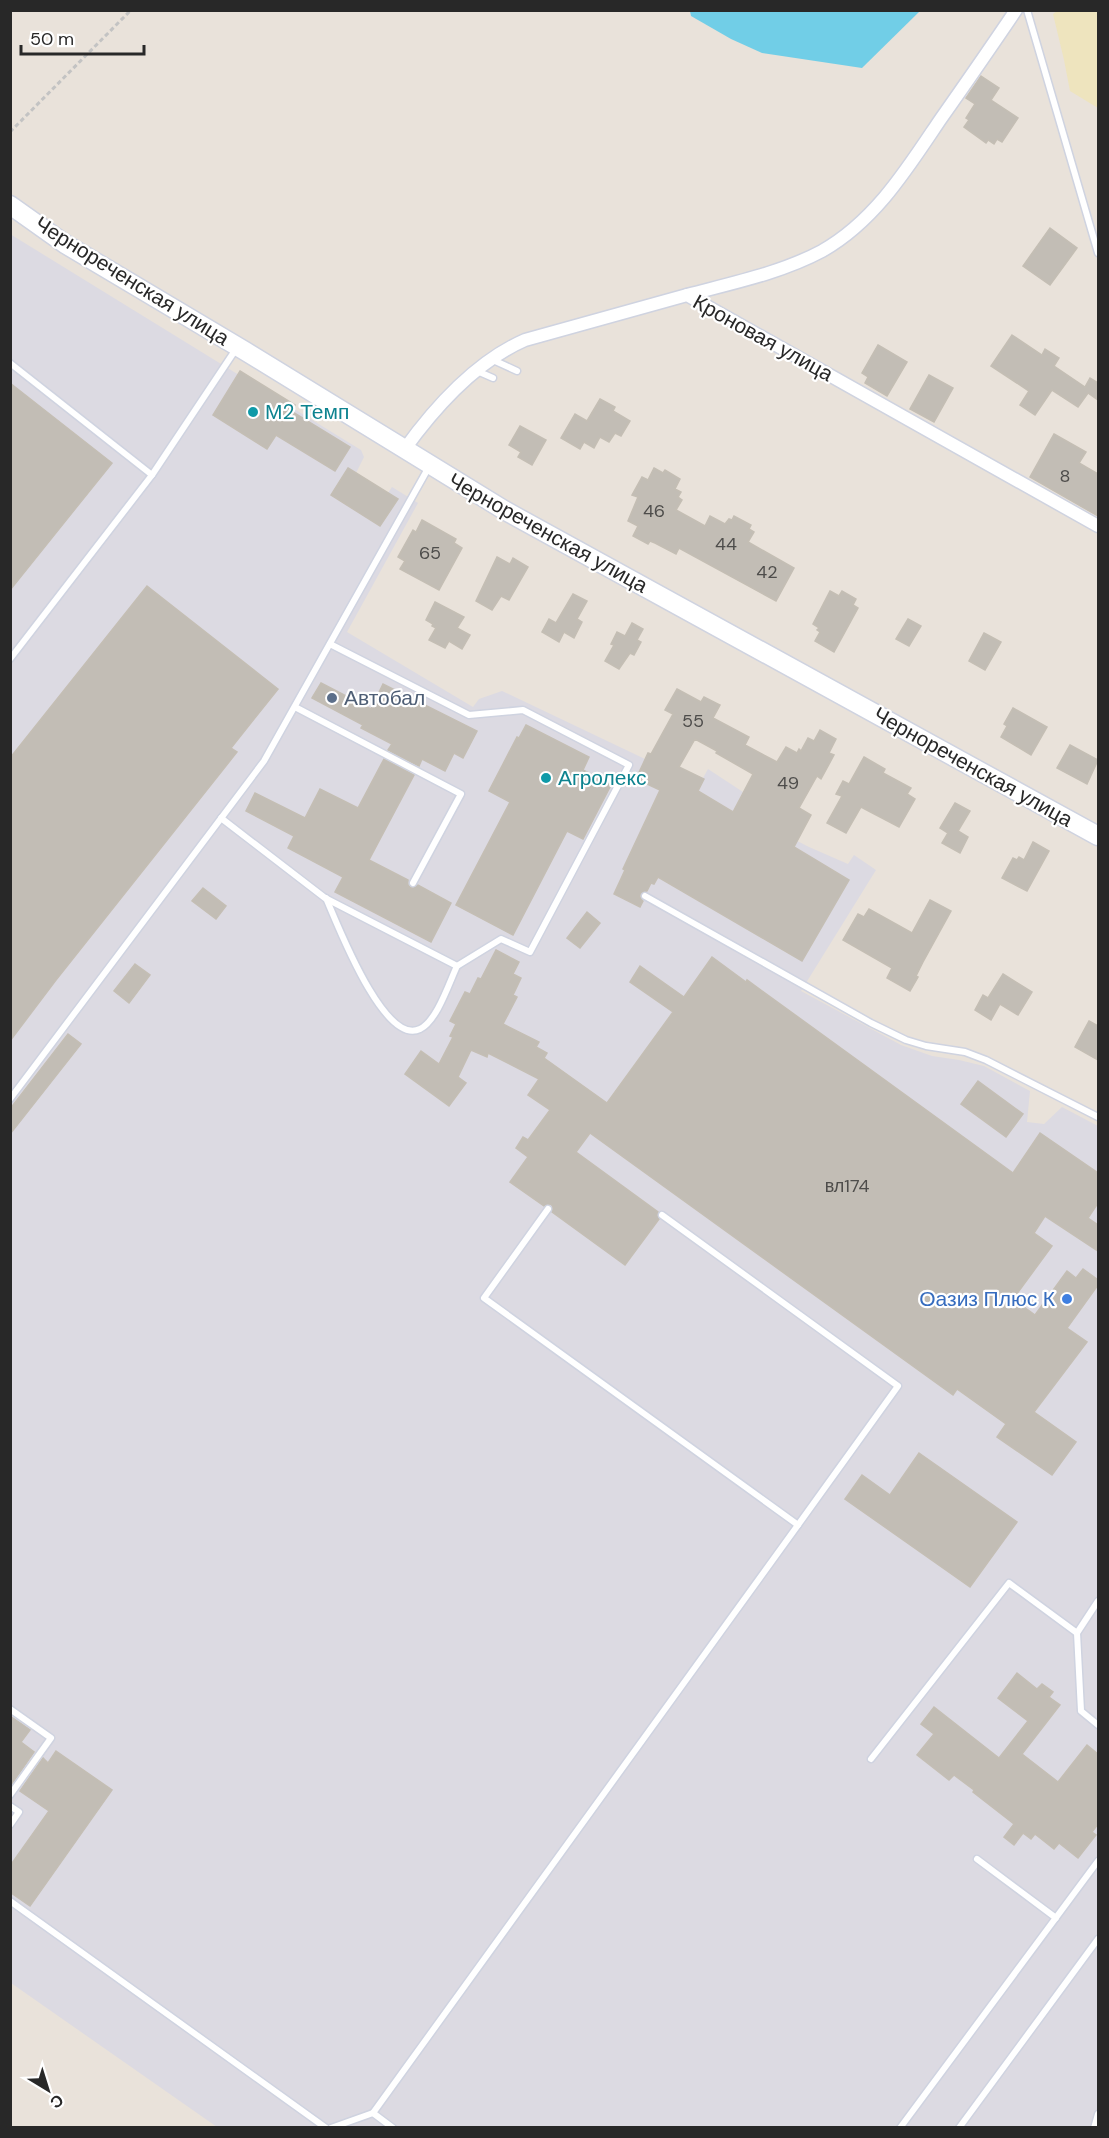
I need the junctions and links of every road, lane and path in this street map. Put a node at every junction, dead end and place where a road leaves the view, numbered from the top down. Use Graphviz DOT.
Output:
graph roads {
  1 [pos="131,10"];
  2 [pos="1016,10"];
  3 [pos="1027,10"];
  4 [pos="11,130"];
  5 [pos="10,205"];
  6 [pos="1098,253"];
  7 [pos="687,295"];
  8 [pos="238,346"];
  9 [pos="490,359"];
  10 [pos="10,363"];
  11 [pos="477,371"];
  12 [pos="517,371"];
  13 [pos="493,378"];
  14 [pos="404,450"];
  15 [pos="430,465"];
  16 [pos="152,475"];
  17 [pos="1098,526"];
  18 [pos="330,644"];
  19 [pos="10,659"];
  20 [pos="295,707"];
  21 [pos="221,818"];
  22 [pos="1098,836"];
  23 [pos="413,883"];
  24 [pos="645,896"];
  25 [pos="326,898"];
  26 [pos="457,966"];
  27 [pos="10,1099"];
  28 [pos="1098,1117"];
  29 [pos="548,1209"];
  30 [pos="662,1215"];
  31 [pos="798,1525"];
  32 [pos="1098,1601"];
  33 [pos="1077,1633"];
  34 [pos="10,1709"];
  35 [pos="1098,1725"];
  36 [pos="872,1759"];
  37 [pos="10,1795"];
  38 [pos="10,1806"];
  39 [pos="10,1825"];
  40 [pos="977,1859"];
  41 [pos="1098,1861"];
  42 [pos="10,1901"];
  43 [pos="1056,1918"];
  44 [pos="1098,1939"];
  45 [pos="373,2113"];
  46 [pos="1098,2114"];
  47 [pos="326,2127"];
  48 [pos="331,2127"];
  49 [pos="393,2127"];
  50 [pos="900,2127"];
  51 [pos="959,2127"];
  52 [pos="1095,2127"];
  1 -- 4 [label="path"];
  2 -- 7 [label="street"];
  3 -- 6 [label="lane"];
  5 -- 8 [label="street, Чернореченская улица"];
  7 -- 9 [label="street, Кроновая улица"];
  7 -- 17 [label="street, Кроновая улица"];
  8 -- 14 [label="street, Чернореченская улица"];
  8 -- 16 [label="lane"];
  9 -- 11 [label="street, Кроновая улица"];
  9 -- 12 [label="lane"];
  10 -- 16 [label="lane"];
  11 -- 13 [label="lane"];
  11 -- 14 [label="street, Кроновая улица"];
  14 -- 15 [label="street, Чернореченская улица"];
  15 -- 18 [label="lane"];
  15 -- 22 [label="street, Чернореченская улица"];
  16 -- 19 [label="lane"];
  18 -- 20 [label="lane"];
  18 -- 26 [label="lane"];
  20 -- 21 [label="lane"];
  20 -- 23 [label="lane"];
  21 -- 25 [label="lane"];
  21 -- 27 [label="lane"];
  24 -- 28 [label="lane"];
  25 -- 26 [label="lane"];
  25 -- 26 [label="lane"];
  29 -- 31 [label="lane"];
  30 -- 31 [label="lane"];
  31 -- 45 [label="lane"];
  32 -- 33 [label="lane"];
  33 -- 35 [label="lane"];
  33 -- 36 [label="lane"];
  34 -- 37 [label="lane"];
  38 -- 39 [label="lane"];
  40 -- 43 [label="lane"];
  41 -- 43 [label="lane"];
  42 -- 47 [label="lane"];
  43 -- 50 [label="lane"];
  44 -- 51 [label="lane"];
  45 -- 48 [label="lane"];
  45 -- 49 [label="lane"];
  46 -- 52 [label="lane"];
}
